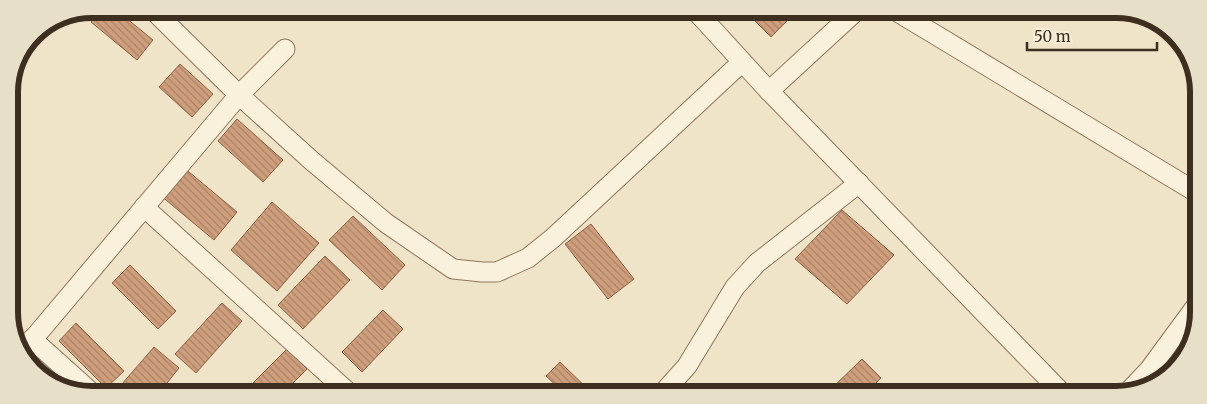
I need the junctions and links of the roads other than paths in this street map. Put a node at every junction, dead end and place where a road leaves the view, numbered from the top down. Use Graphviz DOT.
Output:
graph roads {
  1 [pos="160,17"];
  2 [pos="701,17"];
  3 [pos="849,17"];
  4 [pos="906,17"];
  5 [pos="285,48"];
  6 [pos="742,62"];
  7 [pos="769,91"];
  8 [pos="239,95"];
  9 [pos="859,183"];
  10 [pos="1190,188"];
  11 [pos="144,207"];
  12 [pos="1190,314"];
  13 [pos="27,345"];
  14 [pos="1136,383"];
  15 [pos="83,386"];
  16 [pos="341,386"];
  17 [pos="669,386"];
  18 [pos="1055,386"];
  1 -- 8 [label="street"];
  2 -- 6 [label="street"];
  3 -- 7 [label="street"];
  4 -- 10 [label="street"];
  5 -- 8 [label="street"];
  6 -- 7 [label="street"];
  6 -- 8 [label="street"];
  7 -- 9 [label="street"];
  8 -- 11 [label="street"];
  9 -- 17 [label="street"];
  9 -- 18 [label="street"];
  11 -- 13 [label="street"];
  11 -- 16 [label="street"];
  12 -- 14 [label="street"];
  13 -- 15 [label="street"];
}
